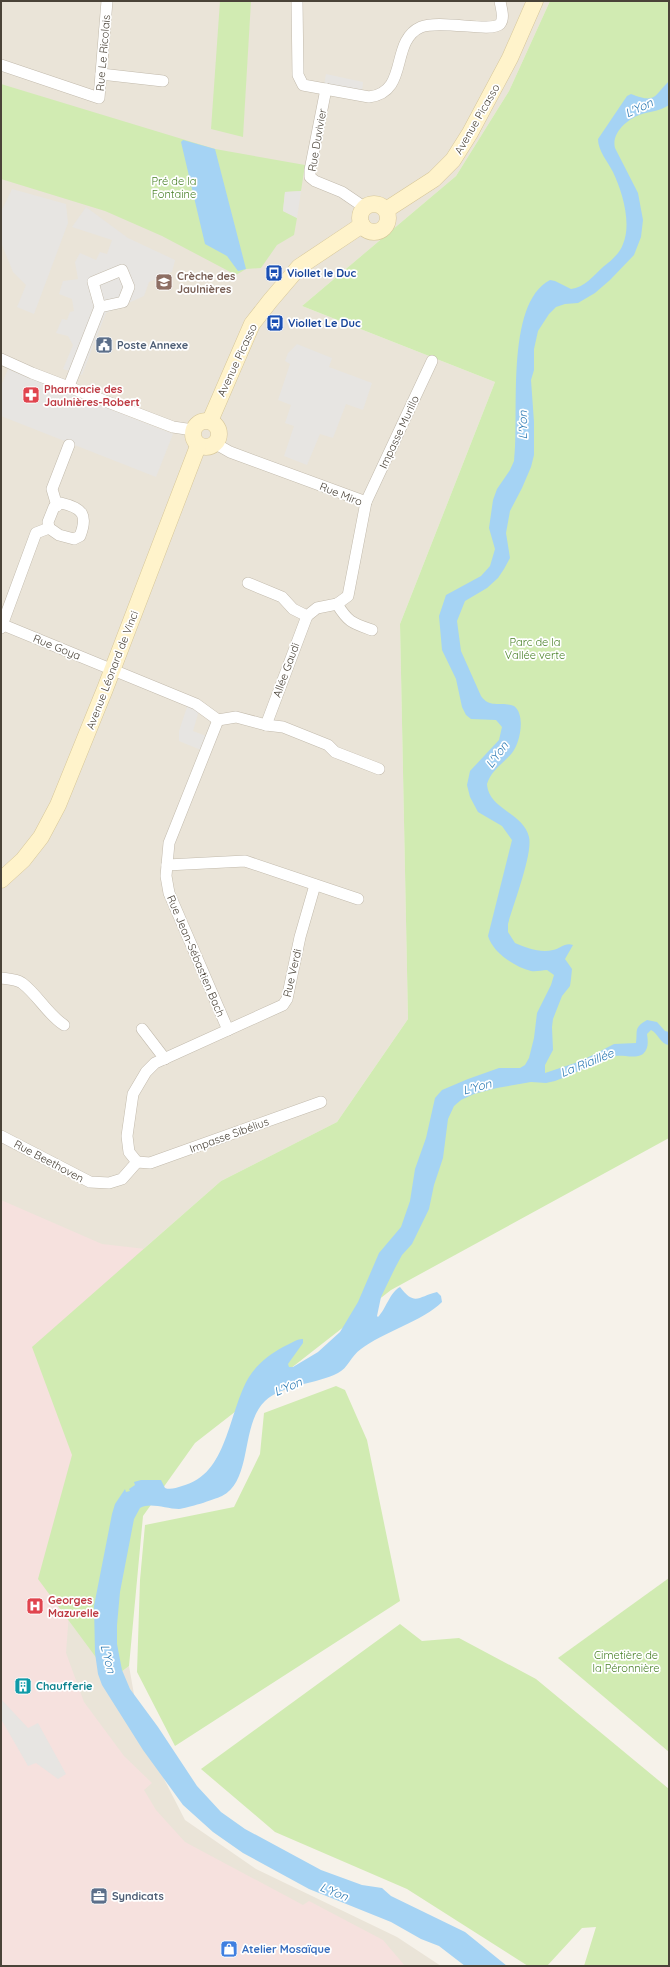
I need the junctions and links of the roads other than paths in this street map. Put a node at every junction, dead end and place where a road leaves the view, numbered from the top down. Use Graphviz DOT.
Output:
graph roads {
  1 [pos="107,1"];
  2 [pos="297,1"];
  3 [pos="500,1"];
  4 [pos="535,1"];
  5 [pos="1,65"];
  6 [pos="101,74"];
  7 [pos="163,81"];
  8 [pos="326,90"];
  9 [pos="364,207"];
  10 [pos="386,210"];
  11 [pos="362,225"];
  12 [pos="100,308"];
  13 [pos="1,359"];
  14 [pos="432,361"];
  15 [pos="69,386"];
  16 [pos="210,421"];
  17 [pos="193,430"];
  18 [pos="216,444"];
  19 [pos="69,445"];
  20 [pos="198,446"];
  21 [pos="366,502"];
  22 [pos="57,506"];
  23 [pos="49,528"];
  24 [pos="248,583"];
  25 [pos="337,604"];
  26 [pos="306,616"];
  27 [pos="2,626"];
  28 [pos="372,630"];
  29 [pos="112,670"];
  30 [pos="218,720"];
  31 [pos="266,725"];
  32 [pos="379,769"];
  33 [pos="167,865"];
  34 [pos="1,880"];
  35 [pos="315,885"];
  36 [pos="358,900"];
  37 [pos="1,978"];
  38 [pos="64,1025"];
  39 [pos="142,1029"];
  40 [pos="228,1030"];
  41 [pos="165,1059"];
  42 [pos="321,1102"];
  43 [pos="1,1136"];
  44 [pos="137,1162"];
  1 -- 6 [label="street, Rue Le Ricolais"];
  2 -- 8 [label="street"];
  3 -- 8 [label="street"];
  4 -- 10 [label="street, Avenue Picasso"];
  5 -- 6 [label="street, Rue Le Ricolais"];
  6 -- 7 [label="street"];
  8 -- 9 [label="street, Rue Duvivier"];
  9 -- 10 [label="street"];
  9 -- 11 [label="street"];
  10 -- 11 [label="street"];
  11 -- 16 [label="street, Avenue Picasso"];
  12 -- 15 [label="street"];
  13 -- 15 [label="street"];
  14 -- 21 [label="street, Impasse Murillo"];
  15 -- 17 [label="street"];
  16 -- 17 [label="street"];
  16 -- 18 [label="street"];
  17 -- 20 [label="street"];
  18 -- 20 [label="street"];
  18 -- 21 [label="street, Rue Miro"];
  19 -- 22 [label="street"];
  20 -- 29 [label="street, Avenue Léonard de Vinci"];
  21 -- 25 [label="street, Rue Miro"];
  22 -- 23 [label="street"];
  22 -- 23 [label="street"];
  23 -- 27 [label="street"];
  24 -- 26 [label="street"];
  25 -- 26 [label="street"];
  25 -- 28 [label="street"];
  26 -- 31 [label="street, Allée Gaudi"];
  27 -- 29 [label="street, Rue Goya"];
  29 -- 30 [label="street"];
  29 -- 34 [label="street, Avenue Léonard de Vinci"];
  30 -- 31 [label="street"];
  30 -- 33 [label="street, Rue Jean-Sébastien Bach"];
  31 -- 32 [label="street"];
  33 -- 35 [label="street"];
  33 -- 40 [label="street, Rue Jean-Sébastien Bach"];
  35 -- 36 [label="street"];
  35 -- 40 [label="street, Rue Verdi"];
  37 -- 38 [label="street"];
  39 -- 41 [label="street"];
  40 -- 41 [label="street, Rue Verdi"];
  41 -- 44 [label="street, Rue Verdi"];
  42 -- 44 [label="street, Impasse Sibélius"];
  43 -- 44 [label="street, Rue Beethoven"];
}
